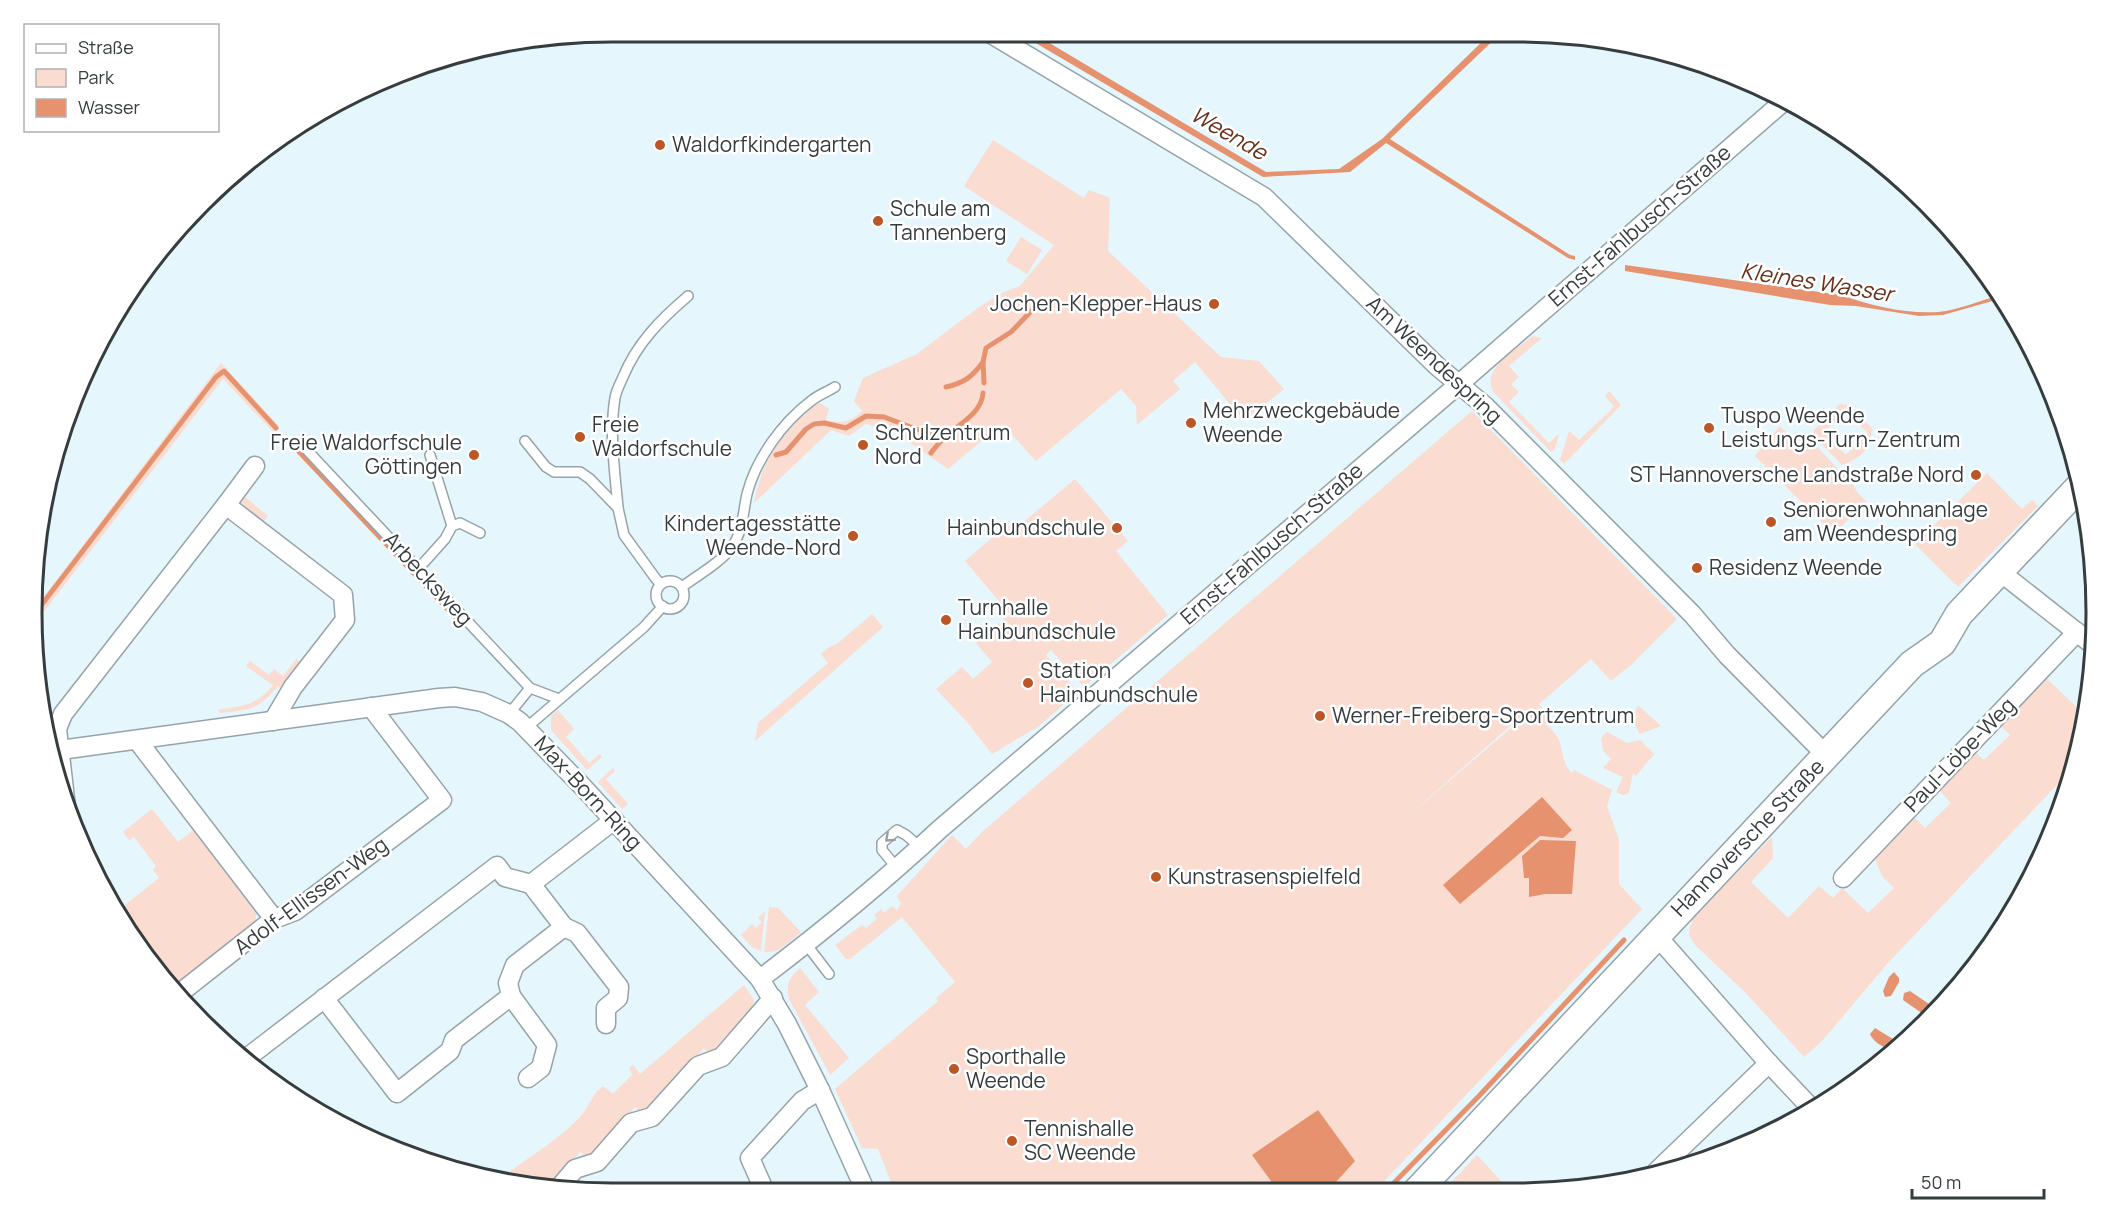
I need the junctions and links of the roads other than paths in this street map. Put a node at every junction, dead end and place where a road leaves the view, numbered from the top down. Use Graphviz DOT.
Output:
graph roads {
  1 [pos="1005,42"];
  2 [pos="1778,106"];
  3 [pos="688,296"];
  4 [pos="1459,384"];
  5 [pos="835,387"];
  6 [pos="525,441"];
  7 [pos="305,448"];
  8 [pos="430,455"];
  9 [pos="255,466"];
  10 [pos="2073,493"];
  11 [pos="226,505"];
  12 [pos="618,508"];
  13 [pos="452,526"];
  14 [pos="480,533"];
  15 [pos="419,568"];
  16 [pos="1999,572"];
  17 [pos="661,584"];
  18 [pos="682,587"];
  19 [pos="663,606"];
  20 [pos="2077,632"];
  21 [pos="2085,639"];
  22 [pos="530,688"];
  23 [pos="559,699"];
  24 [pos="372,707"];
  25 [pos="509,714"];
  26 [pos="273,721"];
  27 [pos="525,728"];
  28 [pos="56,738"];
  29 [pos="137,740"];
  30 [pos="59,750"];
  31 [pos="1827,756"];
  32 [pos="614,820"];
  33 [pos="920,847"];
  34 [pos="897,868"];
  35 [pos="1843,878"];
  36 [pos="531,884"];
  37 [pos="274,919"];
  38 [pos="564,927"];
  39 [pos="1656,935"];
  40 [pos="810,941"];
  41 [pos="829,974"];
  42 [pos="760,979"];
  43 [pos="184,989"];
  44 [pos="511,996"];
  45 [pos="324,998"];
  46 [pos="773,998"];
  47 [pos="606,1024"];
  48 [pos="252,1054"];
  49 [pos="1769,1064"];
  50 [pos="528,1078"];
  51 [pos="820,1090"];
  52 [pos="1807,1103"];
  53 [pos="1665,1163"];
  54 [pos="565,1181"];
  55 [pos="761,1183"];
  56 [pos="862,1183"];
  57 [pos="1424,1183"];
  1 -- 4 [label="street, Am Weendespring"];
  2 -- 4 [label="street, Ernst-Fahlbusch-Straße"];
  3 -- 12 [label="lane"];
  4 -- 31 [label="street, Am Weendespring"];
  4 -- 33 [label="street, Ernst-Fahlbusch-Straße"];
  5 -- 18 [label="lane"];
  6 -- 12 [label="lane"];
  7 -- 15 [label="lane, Arbecksweg"];
  8 -- 13 [label="lane"];
  9 -- 11 [label="street"];
  10 -- 16 [label="street, Hannoversche Straße"];
  11 -- 26 [label="street"];
  11 -- 28 [label="street"];
  12 -- 17 [label="lane"];
  13 -- 14 [label="lane"];
  13 -- 15 [label="lane"];
  15 -- 22 [label="lane, Arbecksweg"];
  16 -- 20 [label="street"];
  16 -- 31 [label="street, Hannoversche Straße"];
  17 -- 18 [label="lane"];
  17 -- 19 [label="lane"];
  18 -- 19 [label="lane"];
  19 -- 23 [label="lane"];
  20 -- 21 [label="street"];
  20 -- 35 [label="street, Paul-Löbe-Weg"];
  22 -- 23 [label="lane, Arbecksweg"];
  22 -- 25 [label="lane"];
  23 -- 27 [label="lane"];
  24 -- 25 [label="street, Max-Born-Ring"];
  24 -- 26 [label="street, Max-Born-Ring"];
  24 -- 37 [label="street, Adolf-Ellissen-Weg"];
  25 -- 27 [label="street, Max-Born-Ring"];
  26 -- 29 [label="street, Max-Born-Ring"];
  27 -- 32 [label="street, Max-Born-Ring"];
  29 -- 30 [label="street, Max-Born-Ring"];
  29 -- 37 [label="street"];
  31 -- 39 [label="street, Hannoversche Straße"];
  32 -- 36 [label="street"];
  32 -- 42 [label="street, Max-Born-Ring"];
  33 -- 34 [label="street, Ernst-Fahlbusch-Straße"];
  33 -- 34 [label="lane, one-way"];
  34 -- 40 [label="street, Ernst-Fahlbusch-Straße"];
  36 -- 38 [label="street"];
  36 -- 45 [label="street"];
  37 -- 43 [label="street, Adolf-Ellissen-Weg"];
  38 -- 44 [label="street"];
  38 -- 47 [label="street"];
  39 -- 49 [label="street"];
  39 -- 57 [label="street, Hannoversche Straße"];
  40 -- 41 [label="lane"];
  40 -- 42 [label="street, Ernst-Fahlbusch-Straße"];
  42 -- 46 [label="street, Max-Born-Ring"];
  44 -- 45 [label="street"];
  44 -- 50 [label="street"];
  45 -- 48 [label="street"];
  46 -- 51 [label="street, Max-Born-Ring"];
  46 -- 54 [label="street"];
  49 -- 52 [label="street"];
  49 -- 53 [label="street"];
  51 -- 55 [label="street"];
  51 -- 56 [label="street, Max-Born-Ring"];
}
